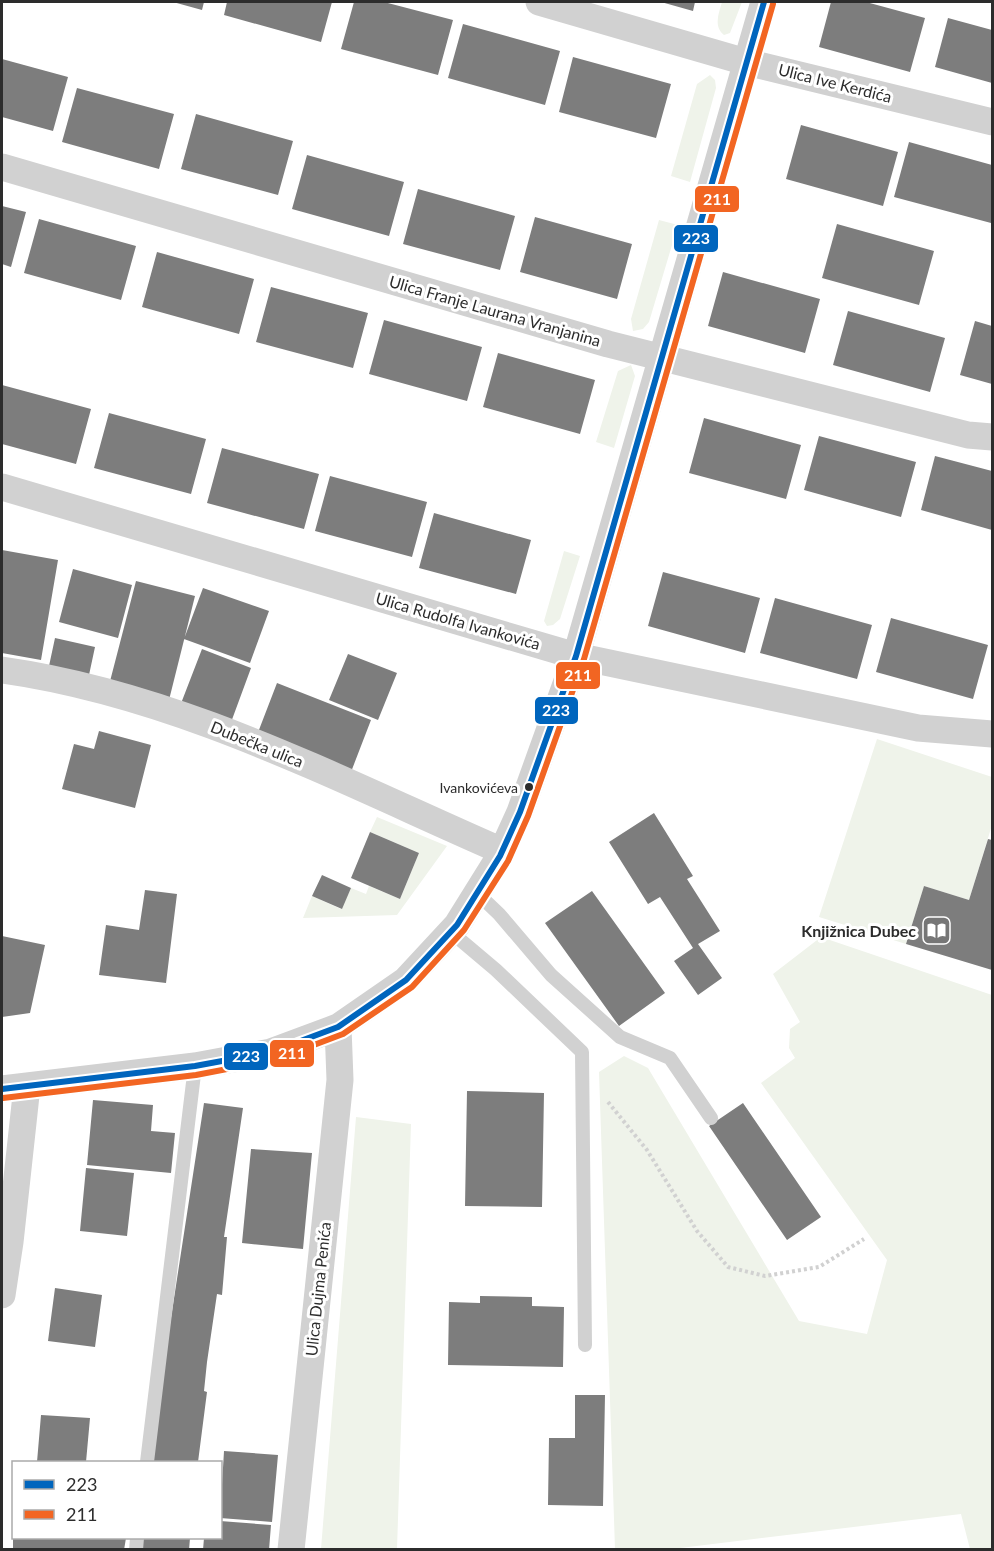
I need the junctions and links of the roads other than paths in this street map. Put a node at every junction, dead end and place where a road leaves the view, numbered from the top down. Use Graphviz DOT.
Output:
graph roads {
  1 [pos="539,2"];
  2 [pos="764,2"];
  3 [pos="746,62"];
  4 [pos="993,122"];
  5 [pos="2,167"];
  6 [pos="661,358"];
  7 [pos="993,437"];
  8 [pos="2,487"];
  9 [pos="576,656"];
  10 [pos="2,669"];
  11 [pos="993,734"];
  12 [pos="502,851"];
  13 [pos="477,893"];
  14 [pos="451,932"];
  15 [pos="338,1027"];
  16 [pos="195,1066"];
  17 [pos="14,1088"];
  18 [pos="711,1118"];
  19 [pos="6,1242"];
  20 [pos="2,1295"];
  21 [pos="585,1344"];
  22 [pos="147,1461"];
  23 [pos="291,1550"];
  1 -- 3 [label="street, Ulica Ive Kerdića"];
  2 -- 3 [label="street"];
  3 -- 4 [label="street, Ulica Ive Kerdića"];
  3 -- 6 [label="street"];
  5 -- 6 [label="street, Ulica Franje Laurana Vranjanina"];
  6 -- 7 [label="street, Ulica Franje Laurana Vranjanina"];
  6 -- 9 [label="street"];
  8 -- 9 [label="street, Ulica Rudolfa Ivankovića"];
  9 -- 11 [label="street, Ulica Rudolfa Ivankovića"];
  9 -- 12 [label="street"];
  10 -- 12 [label="street, Dubečka ulica"];
  12 -- 13 [label="street"];
  13 -- 14 [label="street"];
  13 -- 18 [label="lane"];
  14 -- 15 [label="street"];
  14 -- 21 [label="lane"];
  15 -- 16 [label="street"];
  15 -- 23 [label="street, Ulica Dujma Penića"];
  16 -- 17 [label="street"];
  16 -- 22 [label="lane"];
  17 -- 19 [label="street"];
  19 -- 20 [label="street"];
}
